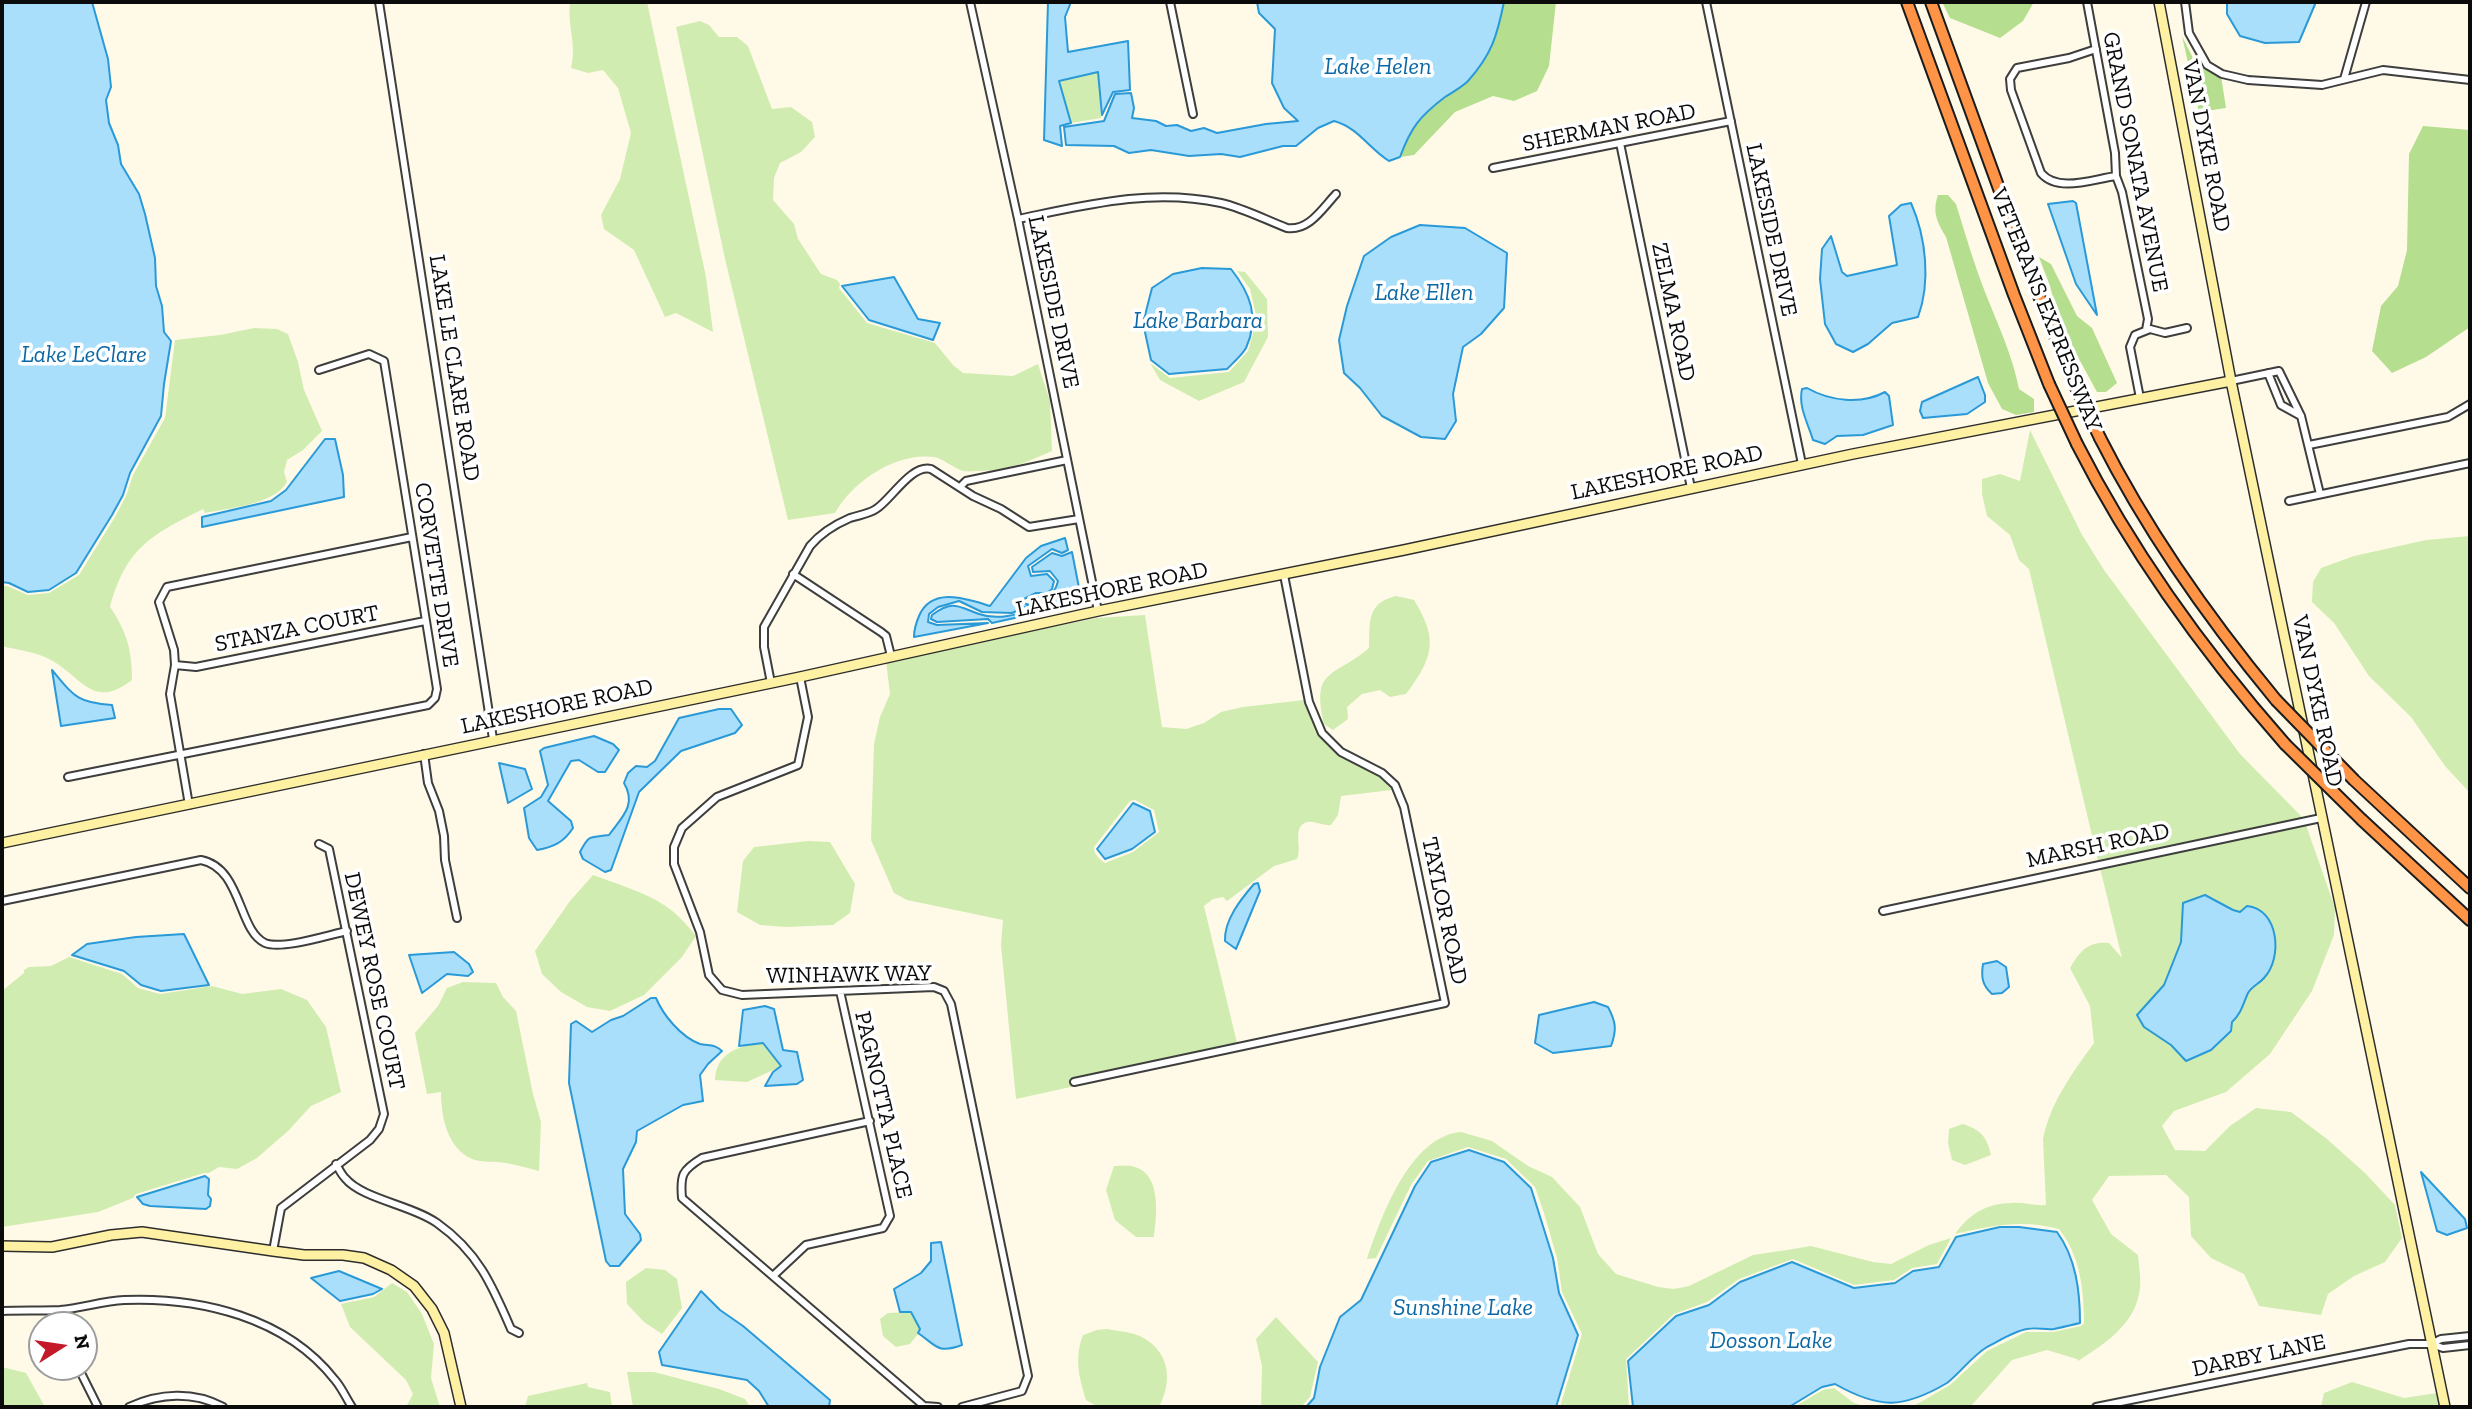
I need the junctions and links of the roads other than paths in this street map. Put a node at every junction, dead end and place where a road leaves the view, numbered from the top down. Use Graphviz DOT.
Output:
graph roads {
  1 [pos="379,2"];
  2 [pos="970,2"];
  3 [pos="1170,2"];
  4 [pos="1706,2"];
  5 [pos="1907,2"];
  6 [pos="1931,2"];
  7 [pos="2087,2"];
  8 [pos="2159,2"];
  9 [pos="2185,2"];
  10 [pos="2366,2"];
  11 [pos="2096,49"];
  12 [pos="2344,79"];
  13 [pos="2470,80"];
  14 [pos="1194,114"];
  15 [pos="1731,121"];
  16 [pos="1620,143"];
  17 [pos="1493,168"];
  18 [pos="2116,176"];
  19 [pos="1336,194"];
  20 [pos="1018,219"];
  21 [pos="2187,328"];
  22 [pos="2146,330"];
  23 [pos="319,370"];
  24 [pos="2268,373"];
  25 [pos="2231,381"];
  26 [pos="2291,397"];
  27 [pos="2140,398"];
  28 [pos="2470,404"];
  29 [pos="2281,405"];
  30 [pos="2301,416"];
  31 [pos="2309,445"];
  32 [pos="1067,460"];
  33 [pos="2470,463"];
  34 [pos="1802,464"];
  35 [pos="960,487"];
  36 [pos="1691,488"];
  37 [pos="2320,494"];
  38 [pos="2290,501"];
  39 [pos="1079,519"];
  40 [pos="412,537"];
  41 [pos="793,574"];
  42 [pos="1284,575"];
  43 [pos="1098,611"];
  44 [pos="425,621"];
  45 [pos="891,656"];
  46 [pos="175,665"];
  47 [pos="800,677"];
  48 [pos="771,682"];
  49 [pos="493,739"];
  50 [pos="424,754"];
  51 [pos="181,755"];
  52 [pos="68,777"];
  53 [pos="189,804"];
  54 [pos="2321,818"];
  55 [pos="2,843"];
  56 [pos="319,844"];
  57 [pos="2470,888"];
  58 [pos="2,901"];
  59 [pos="1883,911"];
  60 [pos="457,918"];
  61 [pos="2470,920"];
  62 [pos="347,931"];
  63 [pos="840,991"];
  64 [pos="1074,1082"];
  65 [pos="870,1121"];
  66 [pos="336,1164"];
  67 [pos="2,1246"];
  68 [pos="273,1251"];
  69 [pos="774,1275"];
  70 [pos="62,1310"];
  71 [pos="2,1311"];
  72 [pos="520,1333"];
  73 [pos="2470,1336"];
  74 [pos="2431,1343"];
  75 [pos="2470,1345"];
  76 [pos="85,1381"];
  77 [pos="924,1406"];
  78 [pos="98,1407"];
  79 [pos="129,1407"];
  80 [pos="223,1407"];
  81 [pos="352,1407"];
  82 [pos="461,1407"];
  83 [pos="938,1407"];
  84 [pos="962,1407"];
  85 [pos="2096,1407"];
  86 [pos="2445,1407"];
  1 -- 49 [label="street, LAKE LE CLARE ROAD"];
  2 -- 20 [label="street, LAKESIDE DRIVE"];
  3 -- 14 [label="street"];
  4 -- 15 [label="street, LAKESIDE DRIVE"];
  5 -- 61 [label="highway, VETERANS EXPRESSWAY, bridge"];
  6 -- 57 [label="highway, VETERANS EXPRESSWAY, bridge"];
  7 -- 11 [label="street, GRAND SONATA AVENUE"];
  8 -- 25 [label="street, VAN DYKE ROAD"];
  9 -- 12 [label="street"];
  10 -- 12 [label="street"];
  11 -- 18 [label="street, GRAND SONATA AVENUE"];
  11 -- 18 [label="street"];
  12 -- 13 [label="street"];
  15 -- 16 [label="street, SHERMAN ROAD"];
  15 -- 34 [label="street, LAKESIDE DRIVE"];
  16 -- 17 [label="street, SHERMAN ROAD"];
  16 -- 36 [label="street, ZELMA ROAD"];
  18 -- 22 [label="street, GRAND SONATA AVENUE"];
  19 -- 20 [label="street"];
  20 -- 32 [label="street, LAKESIDE DRIVE"];
  21 -- 22 [label="street"];
  22 -- 27 [label="street"];
  23 -- 40 [label="street, CORVETTE DRIVE"];
  24 -- 25 [label="street"];
  24 -- 26 [label="street"];
  24 -- 29 [label="street"];
  25 -- 27 [label="street, LAKESHORE ROAD"];
  25 -- 54 [label="street, VAN DYKE ROAD"];
  26 -- 29 [label="street"];
  26 -- 30 [label="street"];
  27 -- 34 [label="street, LAKESHORE ROAD"];
  28 -- 31 [label="street"];
  29 -- 30 [label="street"];
  30 -- 31 [label="street"];
  31 -- 37 [label="street"];
  32 -- 35 [label="street"];
  32 -- 39 [label="street, LAKESIDE DRIVE"];
  33 -- 37 [label="street"];
  34 -- 36 [label="street, LAKESHORE ROAD"];
  35 -- 39 [label="street"];
  35 -- 41 [label="street"];
  36 -- 42 [label="street, LAKESHORE ROAD"];
  37 -- 38 [label="street"];
  39 -- 43 [label="street, LAKESIDE DRIVE"];
  40 -- 44 [label="street, CORVETTE DRIVE"];
  40 -- 46 [label="street"];
  41 -- 45 [label="street"];
  41 -- 48 [label="street"];
  42 -- 43 [label="street, LAKESHORE ROAD"];
  42 -- 64 [label="street, TAYLOR ROAD"];
  43 -- 45 [label="street, LAKESHORE ROAD"];
  44 -- 46 [label="street, STANZA COURT"];
  44 -- 51 [label="street, CORVETTE DRIVE"];
  45 -- 47 [label="street, LAKESHORE ROAD"];
  46 -- 51 [label="street"];
  47 -- 48 [label="street, LAKESHORE ROAD"];
  47 -- 63 [label="street, WINHAWK WAY"];
  48 -- 49 [label="street, LAKESHORE ROAD"];
  49 -- 50 [label="street, LAKESHORE ROAD"];
  50 -- 53 [label="street, LAKESHORE ROAD"];
  50 -- 60 [label="street"];
  51 -- 52 [label="street, CORVETTE DRIVE"];
  51 -- 53 [label="street"];
  53 -- 55 [label="street, LAKESHORE ROAD"];
  54 -- 59 [label="street, MARSH ROAD"];
  54 -- 74 [label="street, VAN DYKE ROAD"];
  56 -- 62 [label="street, DEWEY ROSE COURT"];
  58 -- 62 [label="street"];
  62 -- 66 [label="street, DEWEY ROSE COURT"];
  63 -- 65 [label="street, PAGNOTTA PLACE"];
  63 -- 84 [label="street, WINHAWK WAY"];
  65 -- 69 [label="street, PAGNOTTA PLACE"];
  65 -- 69 [label="street"];
  66 -- 68 [label="street, DEWEY ROSE COURT"];
  66 -- 72 [label="street"];
  67 -- 68 [label="street"];
  68 -- 82 [label="street"];
  69 -- 77 [label="street"];
  70 -- 71 [label="street"];
  70 -- 81 [label="street"];
  73 -- 74 [label="street"];
  74 -- 75 [label="street"];
  74 -- 85 [label="street, DARBY LANE"];
  74 -- 86 [label="street, VAN DYKE ROAD"];
  76 -- 78 [label="street"];
  77 -- 83 [label="street"];
  79 -- 80 [label="street"];
}
